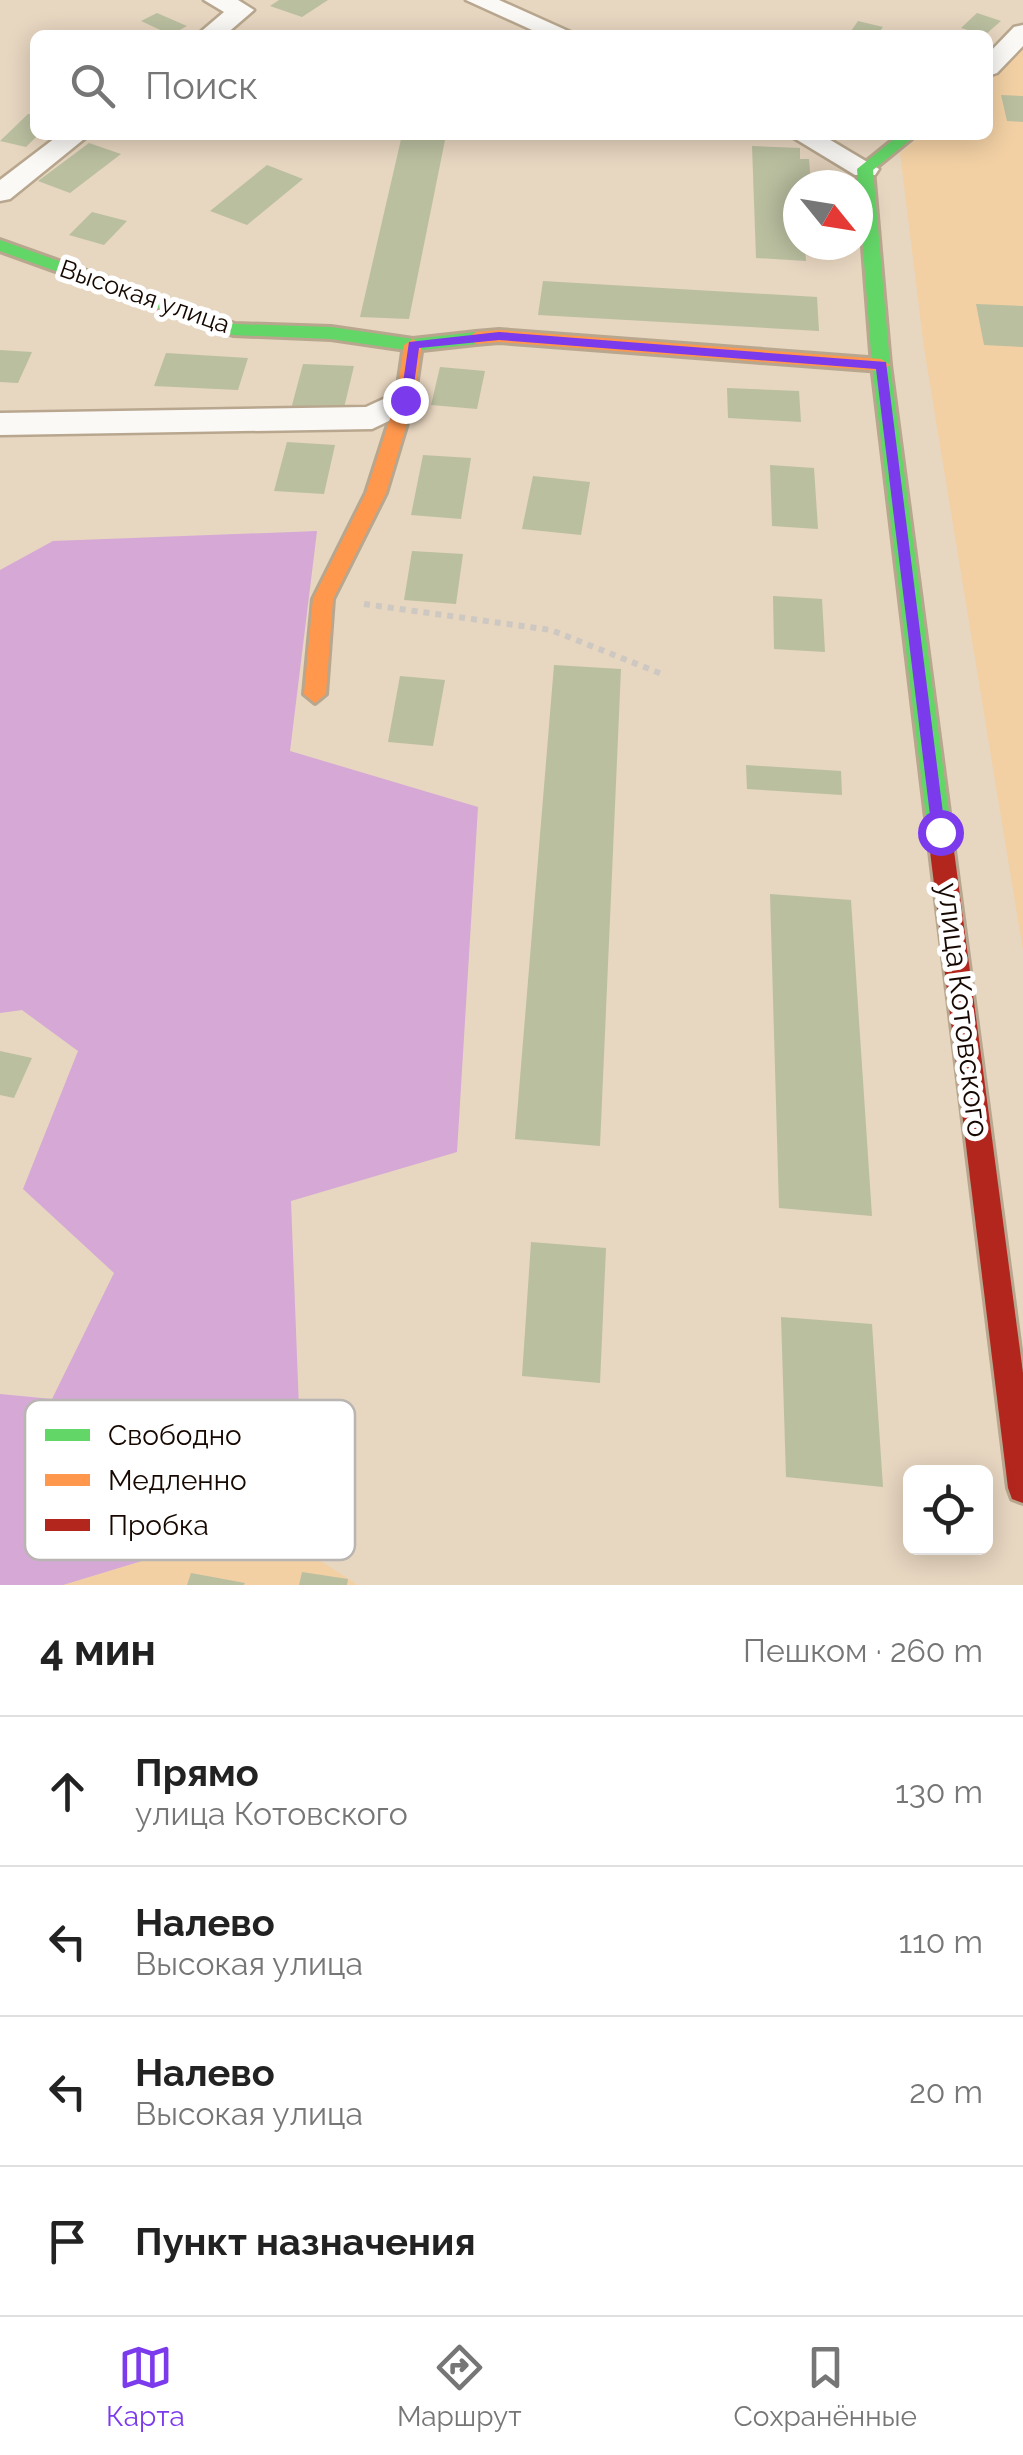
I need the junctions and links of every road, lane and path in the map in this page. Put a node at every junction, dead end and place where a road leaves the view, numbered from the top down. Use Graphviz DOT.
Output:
graph roads {
  1 [pos="216,0"];
  2 [pos="478,0"];
  3 [pos="250,5"];
  4 [pos="216,30"];
  5 [pos="553,30"];
  6 [pos="1023,32"];
  7 [pos="993,63"];
  8 [pos="69,140"];
  9 [pos="811,140"];
  10 [pos="902,140"];
  11 [pos="865,169"];
  12 [pos="0,192"];
  13 [pos="0,245"];
  14 [pos="413,345"];
  15 [pos="882,365"];
  16 [pos="405,400"];
  17 [pos="0,424"];
  18 [pos="323,598"];
  19 [pos="662,674"];
  20 [pos="315,694"];
  21 [pos="1023,1488"];
  1 -- 3 [label="street"];
  2 -- 5 [label="street"];
  3 -- 4 [label="street"];
  6 -- 7 [label="street"];
  8 -- 12 [label="street"];
  9 -- 11 [label="street"];
  10 -- 11 [label="street"];
  11 -- 15 [label="street, улица Котовского"];
  13 -- 14 [label="street, Высокая улица"];
  14 -- 15 [label="street, Высокая улица"];
  14 -- 16 [label="street"];
  15 -- 21 [label="street, улица Котовского"];
  16 -- 17 [label="street"];
  16 -- 18 [label="street"];
  18 -- 19 [label="path"];
  18 -- 20 [label="street"];
}
